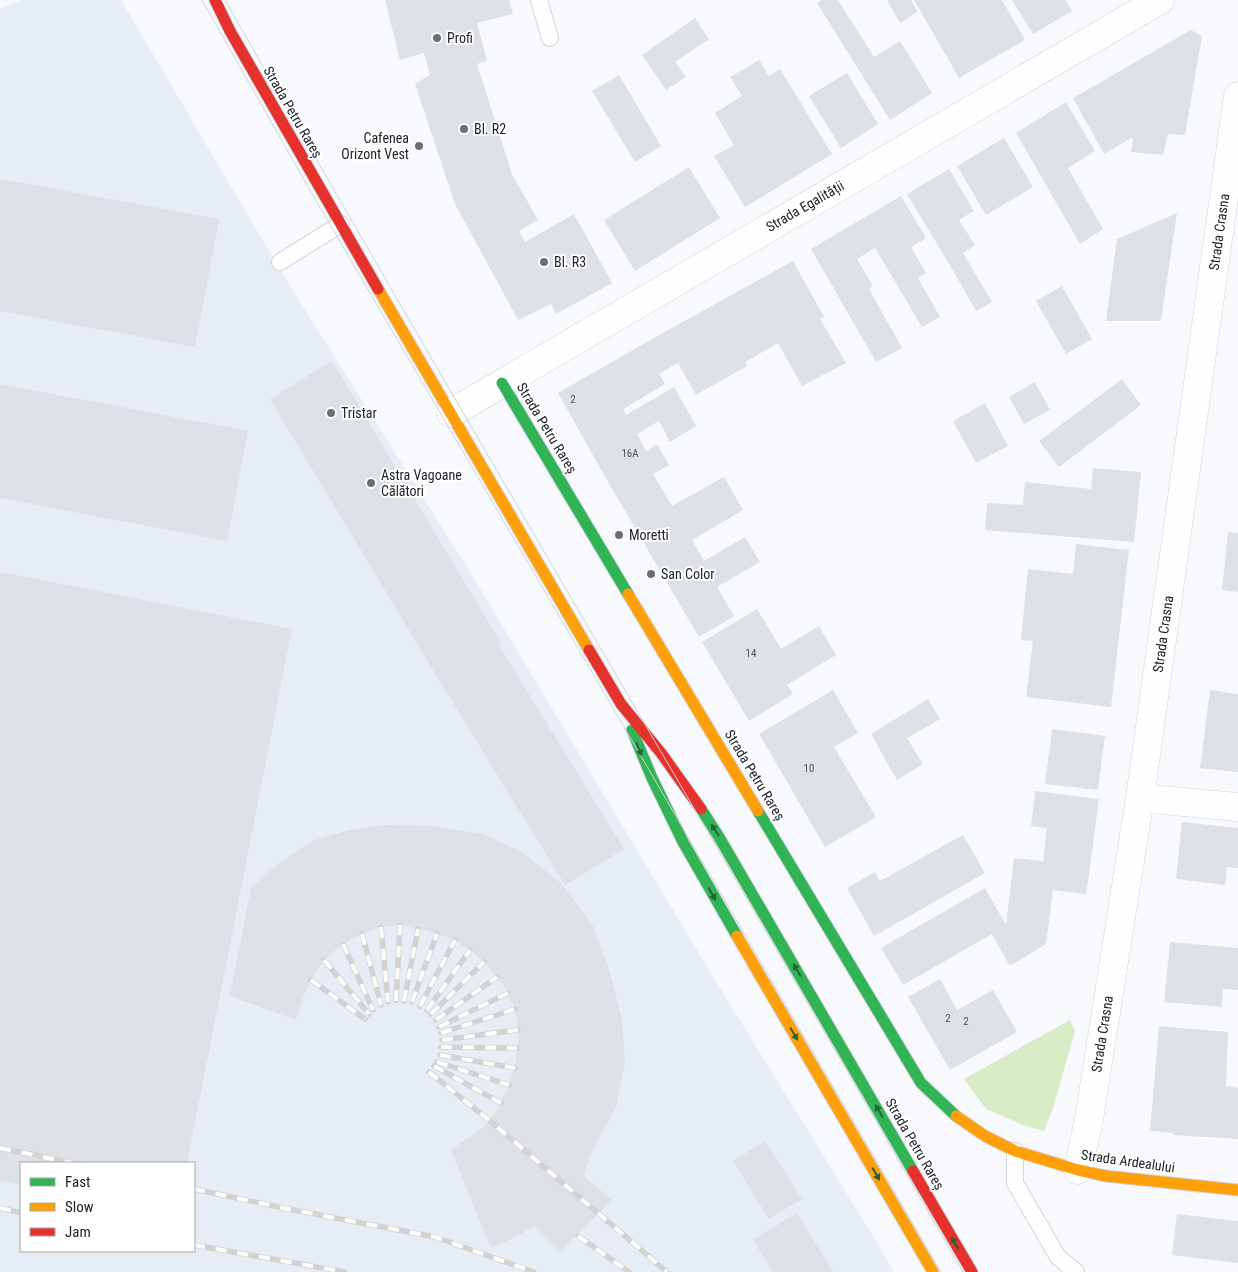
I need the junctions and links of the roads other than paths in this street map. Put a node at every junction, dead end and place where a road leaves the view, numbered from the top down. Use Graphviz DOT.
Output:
graph roads {
  1 [pos="215,0"];
  2 [pos="539,0"];
  3 [pos="1160,0"];
  4 [pos="550,38"];
  5 [pos="1238,97"];
  6 [pos="340,224"];
  7 [pos="280,262"];
  8 [pos="502,383"];
  9 [pos="451,413"];
  10 [pos="621,704"];
  11 [pos="1140,798"];
  12 [pos="1238,807"];
  13 [pos="1015,1151"];
  14 [pos="1078,1170"];
  15 [pos="1238,1190"];
  16 [pos="933,1272"];
  17 [pos="972,1272"];
  18 [pos="1076,1272"];
  1 -- 6 [label="main road, Strada Petru Rareș"];
  2 -- 4 [label="lane"];
  3 -- 8 [label="street, Strada Egalității"];
  5 -- 11 [label="street, Strada Crasna"];
  6 -- 7 [label="lane"];
  6 -- 9 [label="main road, Strada Petru Rareș"];
  8 -- 9 [label="street, Strada Egalității"];
  8 -- 13 [label="main road, Strada Petru Rareș"];
  9 -- 10 [label="main road, Strada Petru Rareș"];
  10 -- 16 [label="main road, Strada Petru Rareș, one-way"];
  17 -- 10 [label="main road, Strada Petru Rareș, one-way"];
  11 -- 12 [label="street"];
  11 -- 14 [label="street, Strada Crasna"];
  13 -- 14 [label="main road, Strada Ardealului"];
  13 -- 18 [label="lane"];
  14 -- 15 [label="main road, Strada Ardealului"];
}
